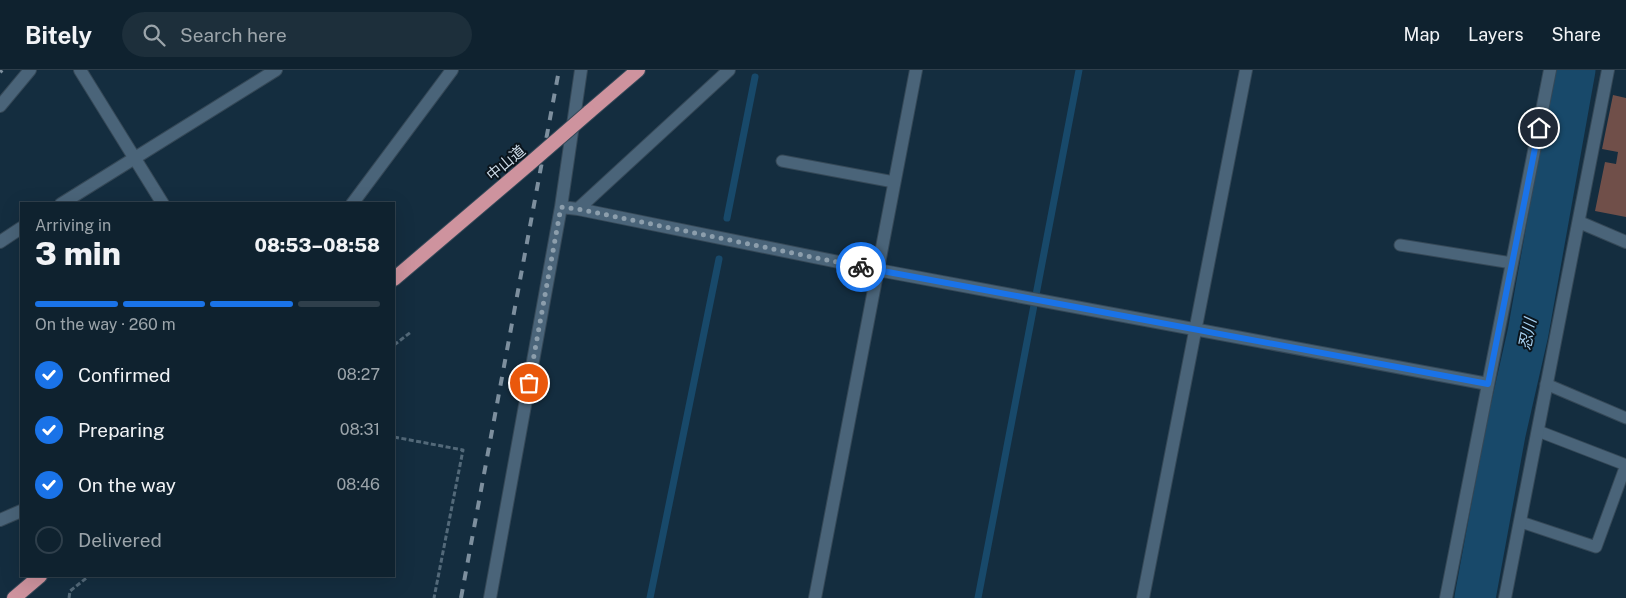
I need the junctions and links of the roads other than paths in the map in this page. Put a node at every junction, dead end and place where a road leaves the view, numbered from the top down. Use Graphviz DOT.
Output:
graph roads {
  1 [pos="30,70"];
  2 [pos="80,70"];
  3 [pos="276,70"];
  4 [pos="452,70"];
  5 [pos="581,70"];
  6 [pos="638,70"];
  7 [pos="729,70"];
  8 [pos="916,70"];
  9 [pos="1246,70"];
  10 [pos="1550,70"];
  11 [pos="1608,70"];
  12 [pos="0,106"];
  13 [pos="134,158"];
  14 [pos="782,161"];
  15 [pos="894,182"];
  16 [pos="64,202"];
  17 [pos="162,202"];
  18 [pos="353,202"];
  19 [pos="561,207"];
  20 [pos="578,209"];
  21 [pos="1579,222"];
  22 [pos="20,229"];
  23 [pos="0,242"];
  24 [pos="1626,242"];
  25 [pos="1400,245"];
  26 [pos="1512,263"];
  27 [pos="878,270"];
  28 [pos="395,277"];
  29 [pos="1196,329"];
  30 [pos="1488,384"];
  31 [pos="1546,384"];
  32 [pos="1626,418"];
  33 [pos="1538,431"];
  34 [pos="20,511"];
  35 [pos="0,520"];
  36 [pos="1521,522"];
  37 [pos="39,577"];
  38 [pos="14,598"];
  39 [pos="490,598"];
  40 [pos="815,598"];
  41 [pos="1143,598"];
  42 [pos="1446,598"];
  43 [pos="1505,598"];
  1 -- 12 [label="street"];
  2 -- 13 [label="street"];
  3 -- 13 [label="street"];
  4 -- 18 [label="street"];
  5 -- 19 [label="street"];
  6 -- 28 [label="highway, 中山道, bridge"];
  7 -- 20 [label="street"];
  8 -- 15 [label="street"];
  9 -- 29 [label="street"];
  10 -- 26 [label="street"];
  11 -- 21 [label="street"];
  13 -- 16 [label="street"];
  13 -- 17 [label="street"];
  14 -- 15 [label="lane"];
  15 -- 27 [label="street"];
  19 -- 20 [label="street"];
  19 -- 39 [label="street"];
  20 -- 27 [label="street"];
  21 -- 24 [label="street"];
  21 -- 31 [label="street"];
  22 -- 23 [label="street"];
  25 -- 26 [label="lane"];
  26 -- 30 [label="street"];
  27 -- 29 [label="street"];
  27 -- 40 [label="street"];
  29 -- 30 [label="street"];
  29 -- 41 [label="street"];
  30 -- 42 [label="street"];
  31 -- 32 [label="lane"];
  31 -- 33 [label="street"];
  33 -- 36 [label="street"];
  33 -- 36 [label="lane"];
  34 -- 35 [label="street"];
  36 -- 43 [label="street"];
  37 -- 38 [label="highway"];
}
